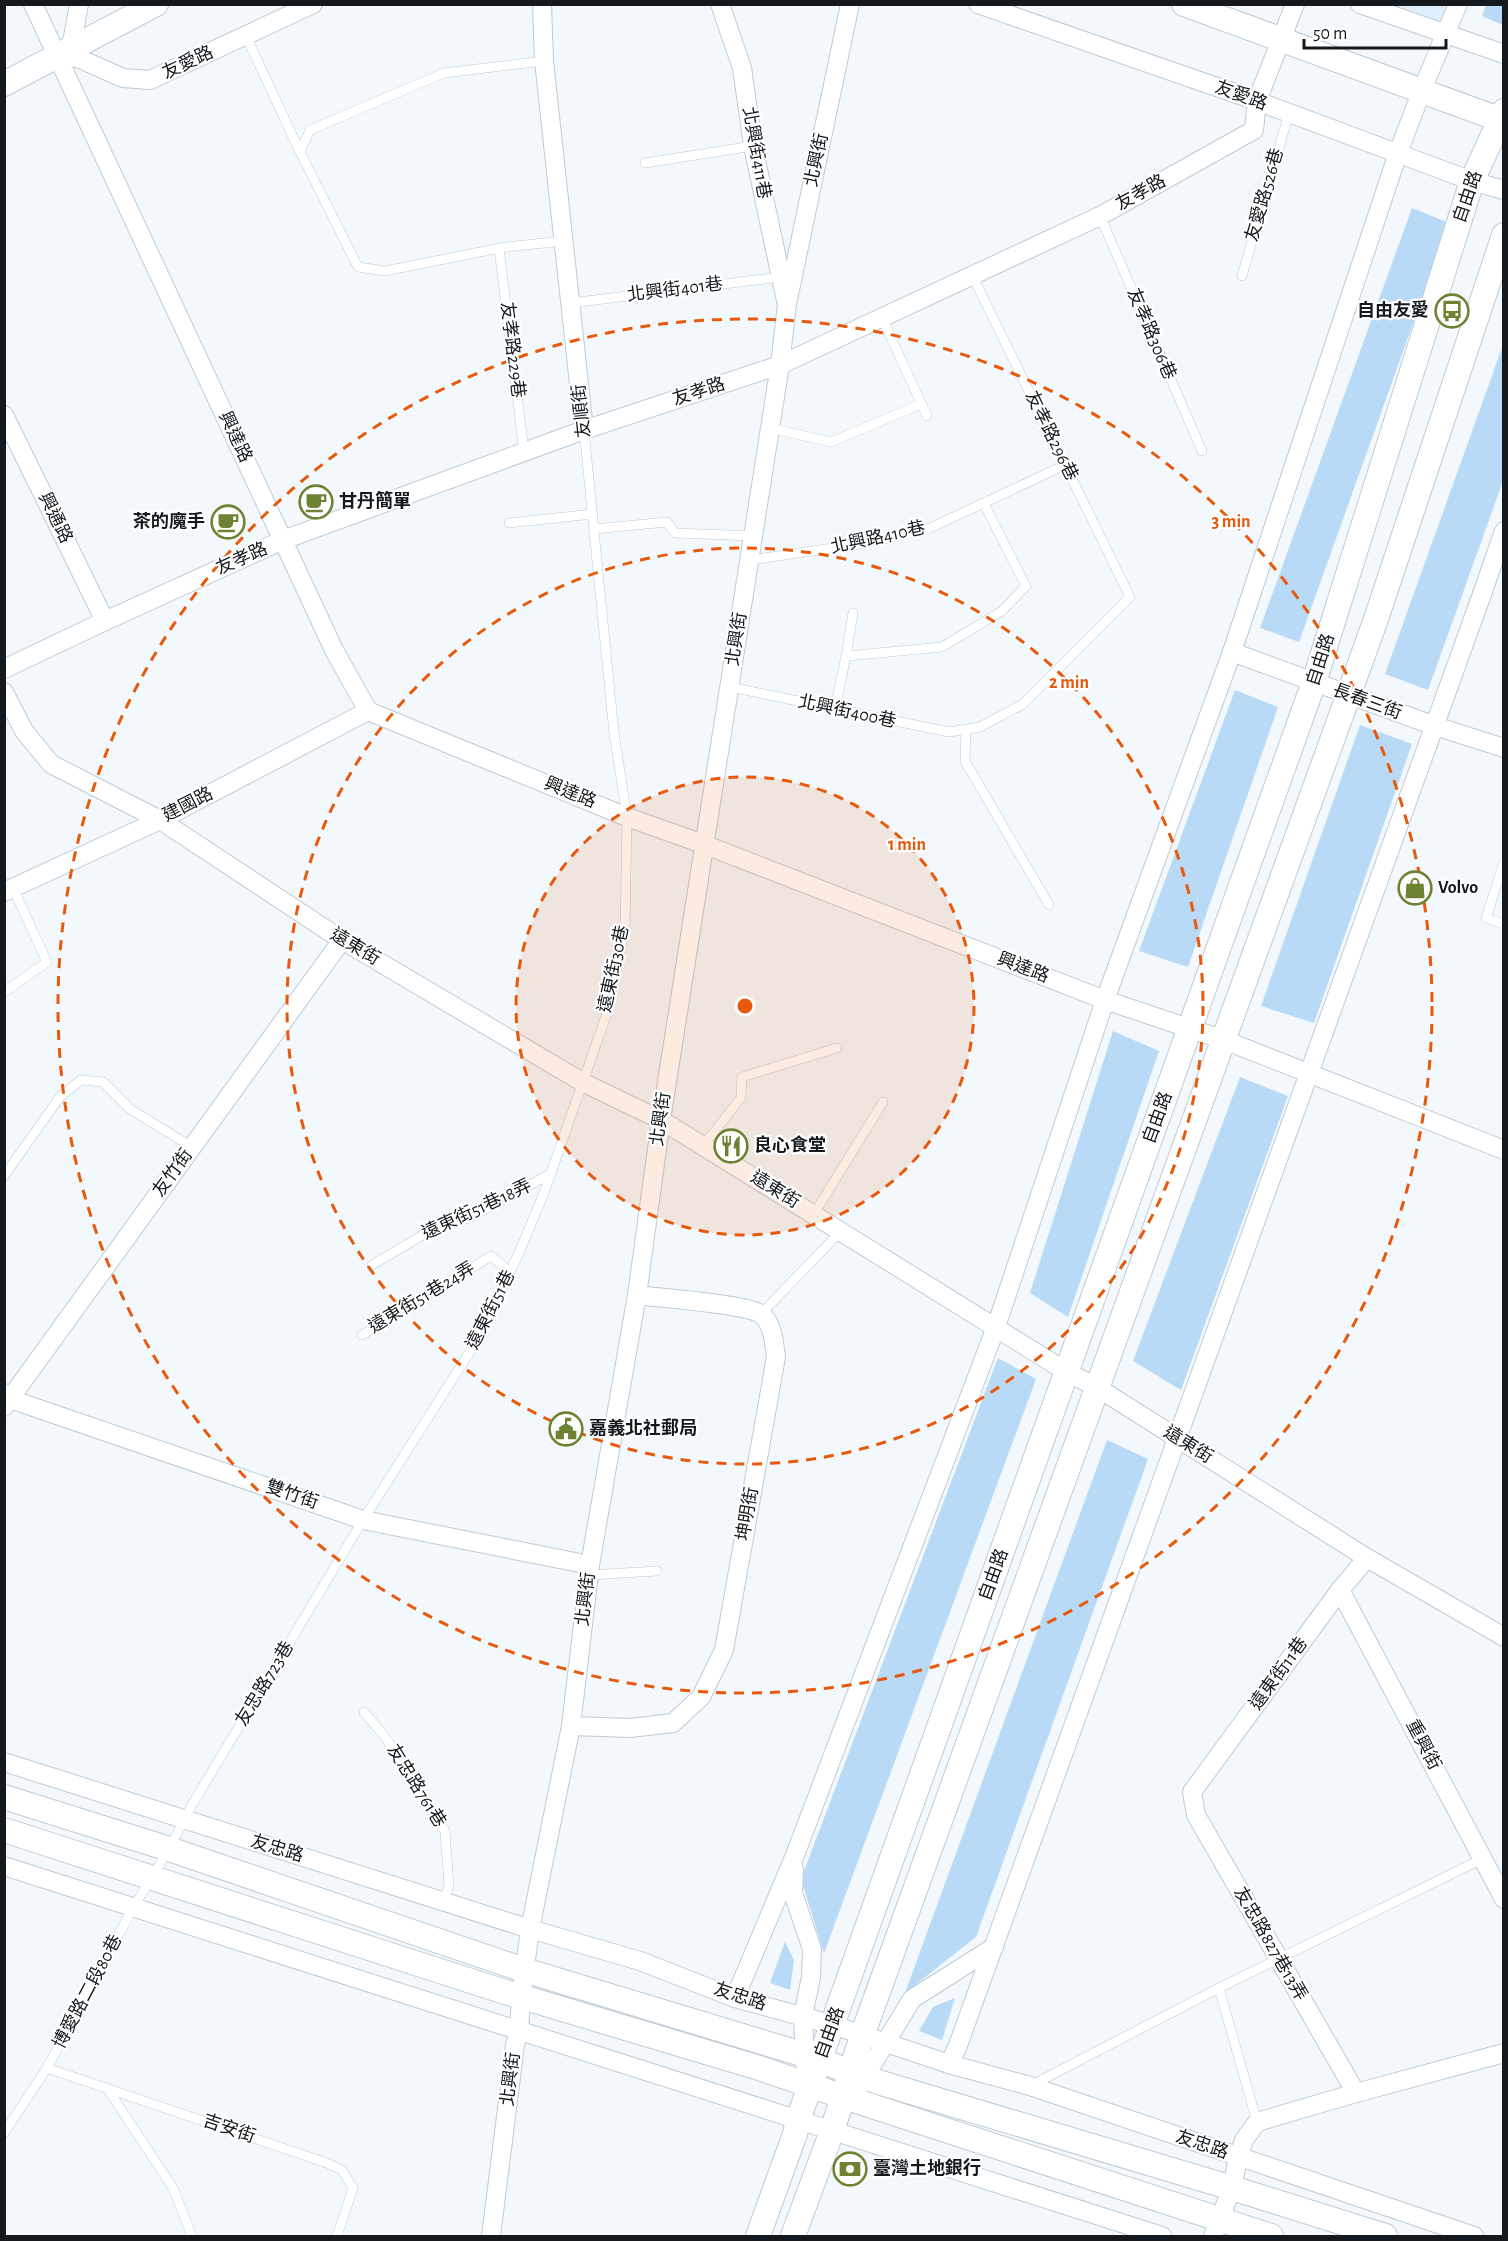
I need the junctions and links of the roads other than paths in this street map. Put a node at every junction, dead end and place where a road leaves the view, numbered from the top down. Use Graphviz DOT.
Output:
graph roads {
  1 [pos="33,4"];
  2 [pos="79,4"];
  3 [pos="156,4"];
  4 [pos="313,4"];
  5 [pos="542,4"];
  6 [pos="720,4"];
  7 [pos="850,4"];
  8 [pos="978,4"];
  9 [pos="1184,4"];
  10 [pos="1295,4"];
  11 [pos="1360,4"];
  12 [pos="1458,4"];
  13 [pos="1446,34"];
  14 [pos="246,36"];
  15 [pos="1283,39"];
  16 [pos="1503,54"];
  17 [pos="59,57"];
  18 [pos="544,61"];
  19 [pos="4,84"];
  20 [pos="1422,90"];
  21 [pos="1257,101"];
  22 [pos="1289,113"];
  23 [pos="1502,117"];
  24 [pos="753,146"];
  25 [pos="300,152"];
  26 [pos="1398,153"];
  27 [pos="645,163"];
  28 [pos="1472,181"];
  29 [pos="1503,190"];
  30 [pos="1100,216"];
  31 [pos="1503,235"];
  32 [pos="564,241"];
  33 [pos="499,248"];
  34 [pos="972,275"];
  35 [pos="1242,276"];
  36 [pos="780,278"];
  37 [pos="571,303"];
  38 [pos="787,304"];
  39 [pos="882,318"];
  40 [pos="780,365"];
  41 [pos="921,404"];
  42 [pos="4,415"];
  43 [pos="927,416"];
  44 [pos="770,428"];
  45 [pos="584,430"];
  46 [pos="1202,451"];
  47 [pos="524,452"];
  48 [pos="1065,465"];
  49 [pos="984,504"];
  50 [pos="593,514"];
  51 [pos="509,523"];
  52 [pos="594,528"];
  53 [pos="1503,531"];
  54 [pos="753,536"];
  55 [pos="283,540"];
  56 [pos="750,560"];
  57 [pos="1130,597"];
  58 [pos="853,613"];
  59 [pos="105,621"];
  60 [pos="1232,652"];
  61 [pos="846,656"];
  62 [pos="4,669"];
  63 [pos="1314,682"];
  64 [pos="729,687"];
  65 [pos="4,692"];
  66 [pos="1349,695"];
  67 [pos="835,709"];
  68 [pos="368,711"];
  69 [pos="1435,726"];
  70 [pos="966,730"];
  71 [pos="1503,748"];
  72 [pos="627,817"];
  73 [pos="160,820"];
  74 [pos="703,844"];
  75 [pos="1503,862"];
  76 [pos="9,890"];
  77 [pos="1049,905"];
  78 [pos="1503,924"];
  79 [pos="342,940"];
  80 [pos="4,992"];
  81 [pos="1105,1000"];
  82 [pos="1190,1028"];
  83 [pos="1224,1040"];
  84 [pos="837,1048"];
  85 [pos="1310,1073"];
  86 [pos="584,1083"];
  87 [pos="883,1102"];
  88 [pos="661,1120"];
  89 [pos="703,1146"];
  90 [pos="192,1147"];
  91 [pos="1503,1150"];
  92 [pos="550,1174"];
  93 [pos="4,1176"];
  94 [pos="814,1214"];
  95 [pos="841,1231"];
  96 [pos="372,1265"];
  97 [pos="510,1272"];
  98 [pos="637,1295"];
  99 [pos="761,1314"];
  100 [pos="996,1327"];
  101 [pos="362,1335"];
  102 [pos="1067,1372"];
  103 [pos="1098,1388"];
  104 [pos="6,1400"];
  105 [pos="1178,1438"];
  106 [pos="363,1520"];
  107 [pos="1367,1558"];
  108 [pos="589,1570"];
  109 [pos="657,1571"];
  110 [pos="1340,1590"];
  111 [pos="1503,1637"];
  112 [pos="364,1712"];
  113 [pos="571,1726"];
  114 [pos="4,1762"];
  115 [pos="1192,1792"];
  116 [pos="4,1797"];
  117 [pos="186,1821"];
  118 [pos="4,1830"];
  119 [pos="169,1849"];
  120 [pos="795,1855"];
  121 [pos="1482,1859"];
  122 [pos="4,1866"];
  123 [pos="151,1877"];
  124 [pos="1503,1898"];
  125 [pos="443,1902"];
  126 [pos="133,1908"];
  127 [pos="530,1929"];
  128 [pos="994,1947"];
  129 [pos="1278,1959"];
  130 [pos="524,1970"];
  131 [pos="1219,1988"];
  132 [pos="521,1997"];
  133 [pos="735,1998"];
  134 [pos="803,2016"];
  135 [pos="832,2025"];
  136 [pos="519,2031"];
  137 [pos="862,2036"];
  138 [pos="885,2044"];
  139 [pos="1503,2053"];
  140 [pos="812,2057"];
  141 [pos="949,2064"];
  142 [pos="47,2068"];
  143 [pos="857,2074"];
  144 [pos="807,2085"];
  145 [pos="1030,2086"];
  146 [pos="107,2088"];
  147 [pos="1356,2093"];
  148 [pos="847,2098"];
  149 [pos="798,2120"];
  150 [pos="1257,2122"];
  151 [pos="832,2131"];
  152 [pos="4,2133"];
  153 [pos="1238,2157"];
  154 [pos="1232,2188"];
  155 [pos="1217,2228"];
  156 [pos="192,2236"];
  157 [pos="337,2236"];
  158 [pos="491,2236"];
  159 [pos="758,2236"];
  160 [pos="793,2236"];
  161 [pos="1162,2236"];
  162 [pos="1271,2236"];
  163 [pos="1385,2236"];
  164 [pos="1474,2236"];
  1 -- 17 [label="street, 興達路"];
  2 -- 17 [label="street"];
  3 -- 17 [label="street"];
  4 -- 14 [label="street, 友愛路"];
  5 -- 18 [label="street, 友順街"];
  6 -- 24 [label="street, 北興街411巷"];
  7 -- 38 [label="street, 北興街"];
  8 -- 21 [label="street, 友愛路"];
  9 -- 15 [label="street"];
  10 -- 15 [label="street, 友孝路"];
  11 -- 13 [label="street"];
  12 -- 13 [label="street, 自由路"];
  13 -- 16 [label="street"];
  13 -- 20 [label="street, 自由路"];
  14 -- 17 [label="street, 友愛路"];
  14 -- 25 [label="lane"];
  15 -- 20 [label="street"];
  15 -- 21 [label="street, 友孝路"];
  17 -- 19 [label="street"];
  17 -- 55 [label="street, 興達路"];
  18 -- 25 [label="lane"];
  18 -- 32 [label="street, 友順街"];
  20 -- 23 [label="street"];
  20 -- 26 [label="street, 自由路"];
  21 -- 22 [label="street, 友愛路"];
  21 -- 30 [label="street, 友孝路"];
  22 -- 26 [label="street, 友愛路"];
  22 -- 35 [label="lane, 友愛路526巷"];
  23 -- 28 [label="street, 自由路"];
  24 -- 27 [label="lane"];
  24 -- 36 [label="street, 北興街411巷"];
  25 -- 33 [label="lane"];
  26 -- 28 [label="street, 友愛路"];
  26 -- 60 [label="street, 自由路"];
  28 -- 29 [label="street, 友愛路"];
  28 -- 63 [label="street, 自由路"];
  30 -- 34 [label="street, 友孝路"];
  30 -- 46 [label="lane, 友孝路306巷"];
  31 -- 66 [label="street, 自由路"];
  32 -- 33 [label="lane"];
  32 -- 37 [label="street, 友順街"];
  33 -- 47 [label="lane, 友孝路229巷"];
  34 -- 39 [label="street, 友孝路"];
  34 -- 48 [label="lane, 友孝路296巷"];
  36 -- 37 [label="lane, 北興街401巷"];
  36 -- 38 [label="street, 北興街411巷"];
  37 -- 45 [label="street, 友順街"];
  38 -- 40 [label="street, 北興街"];
  39 -- 40 [label="street, 友孝路"];
  39 -- 41 [label="lane"];
  40 -- 44 [label="street, 北興街"];
  40 -- 45 [label="street, 友孝路"];
  41 -- 43 [label="lane"];
  41 -- 44 [label="lane"];
  42 -- 59 [label="street, 興通路"];
  44 -- 54 [label="street, 北興街"];
  45 -- 47 [label="street, 友孝路"];
  45 -- 50 [label="lane, 友順街"];
  47 -- 55 [label="street, 友孝路"];
  48 -- 49 [label="lane, 北興路410巷"];
  48 -- 57 [label="lane, 友孝路296巷"];
  49 -- 56 [label="lane, 北興路410巷"];
  49 -- 61 [label="lane"];
  50 -- 51 [label="lane"];
  50 -- 52 [label="lane, 友順街"];
  52 -- 54 [label="lane"];
  52 -- 72 [label="lane, 友順街"];
  53 -- 69 [label="street"];
  54 -- 56 [label="street, 北興街"];
  55 -- 59 [label="street, 友孝路"];
  55 -- 68 [label="street, 興達路"];
  56 -- 64 [label="street, 北興街"];
  57 -- 70 [label="lane, 北興街400巷"];
  58 -- 61 [label="lane"];
  59 -- 62 [label="street, 友孝路"];
  60 -- 63 [label="street, 長春三街"];
  60 -- 81 [label="street, 自由路"];
  61 -- 67 [label="lane"];
  63 -- 66 [label="street, 長春三街"];
  63 -- 82 [label="street, 自由路"];
  64 -- 67 [label="lane, 北興街400巷"];
  64 -- 74 [label="street, 北興街"];
  65 -- 73 [label="street, 遠東街"];
  66 -- 69 [label="street, 長春三街"];
  66 -- 83 [label="street, 自由路"];
  67 -- 70 [label="lane, 北興街400巷"];
  68 -- 72 [label="street, 興達路"];
  68 -- 73 [label="street, 建國路"];
  69 -- 71 [label="street, 長春三街"];
  69 -- 85 [label="street"];
  70 -- 77 [label="lane"];
  72 -- 74 [label="street, 興達路"];
  72 -- 86 [label="lane, 遠東街30巷"];
  73 -- 76 [label="street, 建國路"];
  73 -- 79 [label="street, 遠東街"];
  74 -- 81 [label="street, 興達路"];
  74 -- 88 [label="street, 北興街"];
  75 -- 78 [label="lane"];
  76 -- 80 [label="lane"];
  79 -- 86 [label="street, 遠東街"];
  79 -- 90 [label="street, 友竹街"];
  81 -- 82 [label="street, 興達路"];
  81 -- 100 [label="street, 自由路"];
  82 -- 83 [label="street, 興達路"];
  82 -- 102 [label="street, 自由路"];
  83 -- 85 [label="street, 興達路"];
  83 -- 103 [label="street, 自由路"];
  84 -- 89 [label="lane"];
  85 -- 91 [label="street, 興達路"];
  85 -- 105 [label="street"];
  86 -- 88 [label="street, 遠東街"];
  86 -- 92 [label="lane, 遠東街51巷"];
  87 -- 94 [label="lane"];
  88 -- 89 [label="street, 遠東街"];
  88 -- 98 [label="street, 北興街"];
  89 -- 94 [label="street, 遠東街"];
  90 -- 93 [label="lane"];
  90 -- 104 [label="street, 友竹街"];
  92 -- 96 [label="lane, 遠東街51巷18弄"];
  92 -- 97 [label="lane, 遠東街51巷"];
  94 -- 95 [label="street, 遠東街"];
  95 -- 99 [label="lane"];
  95 -- 100 [label="street, 遠東街"];
  97 -- 101 [label="lane, 遠東街51巷24弄"];
  97 -- 106 [label="lane, 遠東街51巷"];
  98 -- 99 [label="street"];
  98 -- 108 [label="street, 北興街"];
  99 -- 113 [label="street, 坤明街"];
  100 -- 102 [label="street, 遠東街"];
  100 -- 120 [label="street, 自由路"];
  102 -- 103 [label="street, 遠東街"];
  102 -- 135 [label="street, 自由路"];
  103 -- 105 [label="street, 遠東街"];
  103 -- 137 [label="street, 自由路"];
  104 -- 106 [label="street, 雙竹街"];
  105 -- 107 [label="street, 遠東街"];
  105 -- 128 [label="street"];
  106 -- 108 [label="street, 雙竹街"];
  106 -- 117 [label="lane, 友忠路723巷"];
  107 -- 110 [label="street, 遠東街11巷"];
  107 -- 111 [label="street, 遠東街"];
  108 -- 109 [label="lane"];
  108 -- 113 [label="street, 北興街"];
  110 -- 115 [label="street, 遠東街11巷"];
  110 -- 121 [label="street, 重興街"];
  112 -- 125 [label="lane, 友忠路761巷"];
  113 -- 127 [label="street, 北興街"];
  114 -- 117 [label="street, 友忠路"];
  115 -- 129 [label="street, 友忠路827巷13弄"];
  116 -- 119 [label="street, 友忠路"];
  117 -- 119 [label="lane, 友忠路723巷"];
  117 -- 125 [label="street, 友忠路"];
  118 -- 123 [label="street"];
  119 -- 123 [label="lane, 博愛路二段80巷"];
  119 -- 130 [label="street, 友忠路"];
  120 -- 133 [label="street, 自由路"];
  120 -- 134 [label="street, 自由路"];
  121 -- 124 [label="street, 重興街"];
  121 -- 129 [label="lane"];
  122 -- 126 [label="street"];
  123 -- 126 [label="lane, 博愛路二段80巷"];
  123 -- 132 [label="street"];
  125 -- 127 [label="street, 友忠路"];
  126 -- 136 [label="street"];
  126 -- 142 [label="lane, 博愛路二段80巷"];
  127 -- 130 [label="street, 北興街"];
  127 -- 133 [label="street, 友忠路"];
  128 -- 138 [label="street, 自由路"];
  128 -- 141 [label="street"];
  129 -- 131 [label="lane"];
  129 -- 147 [label="street, 友忠路827巷13弄"];
  130 -- 132 [label="street, 北興街"];
  130 -- 140 [label="street, 友忠路"];
  131 -- 145 [label="lane"];
  131 -- 150 [label="lane"];
  132 -- 136 [label="street, 北興街"];
  132 -- 144 [label="street"];
  133 -- 134 [label="street, 友忠路"];
  134 -- 135 [label="street, 友忠路"];
  134 -- 140 [label="street, 自由路"];
  135 -- 137 [label="street, 友忠路"];
  135 -- 140 [label="street, 自由路"];
  136 -- 149 [label="street"];
  136 -- 158 [label="street, 北興街"];
  137 -- 138 [label="street, 友忠路"];
  137 -- 143 [label="street, 自由路"];
  138 -- 141 [label="street, 友忠路"];
  138 -- 143 [label="street, 自由路"];
  139 -- 147 [label="street"];
  140 -- 143 [label="street, 友忠路"];
  140 -- 144 [label="street, 自由路"];
  141 -- 145 [label="street, 友忠路"];
  142 -- 146 [label="lane, 吉安街"];
  142 -- 152 [label="lane, 博愛路二段80巷"];
  143 -- 148 [label="street, 自由路"];
  143 -- 154 [label="street, 友忠路"];
  144 -- 148 [label="street"];
  144 -- 149 [label="street, 自由路"];
  145 -- 153 [label="street, 友忠路"];
  146 -- 156 [label="lane"];
  146 -- 157 [label="lane, 吉安街"];
  147 -- 150 [label="street"];
  148 -- 151 [label="street, 自由路"];
  148 -- 155 [label="street"];
  149 -- 151 [label="street"];
  149 -- 159 [label="street, 自由路"];
  150 -- 153 [label="street"];
  151 -- 160 [label="street, 自由路"];
  151 -- 161 [label="street"];
  153 -- 154 [label="street"];
  153 -- 164 [label="street, 友忠路"];
  154 -- 155 [label="street"];
  154 -- 163 [label="street, 友忠路"];
  155 -- 162 [label="street"];
}
